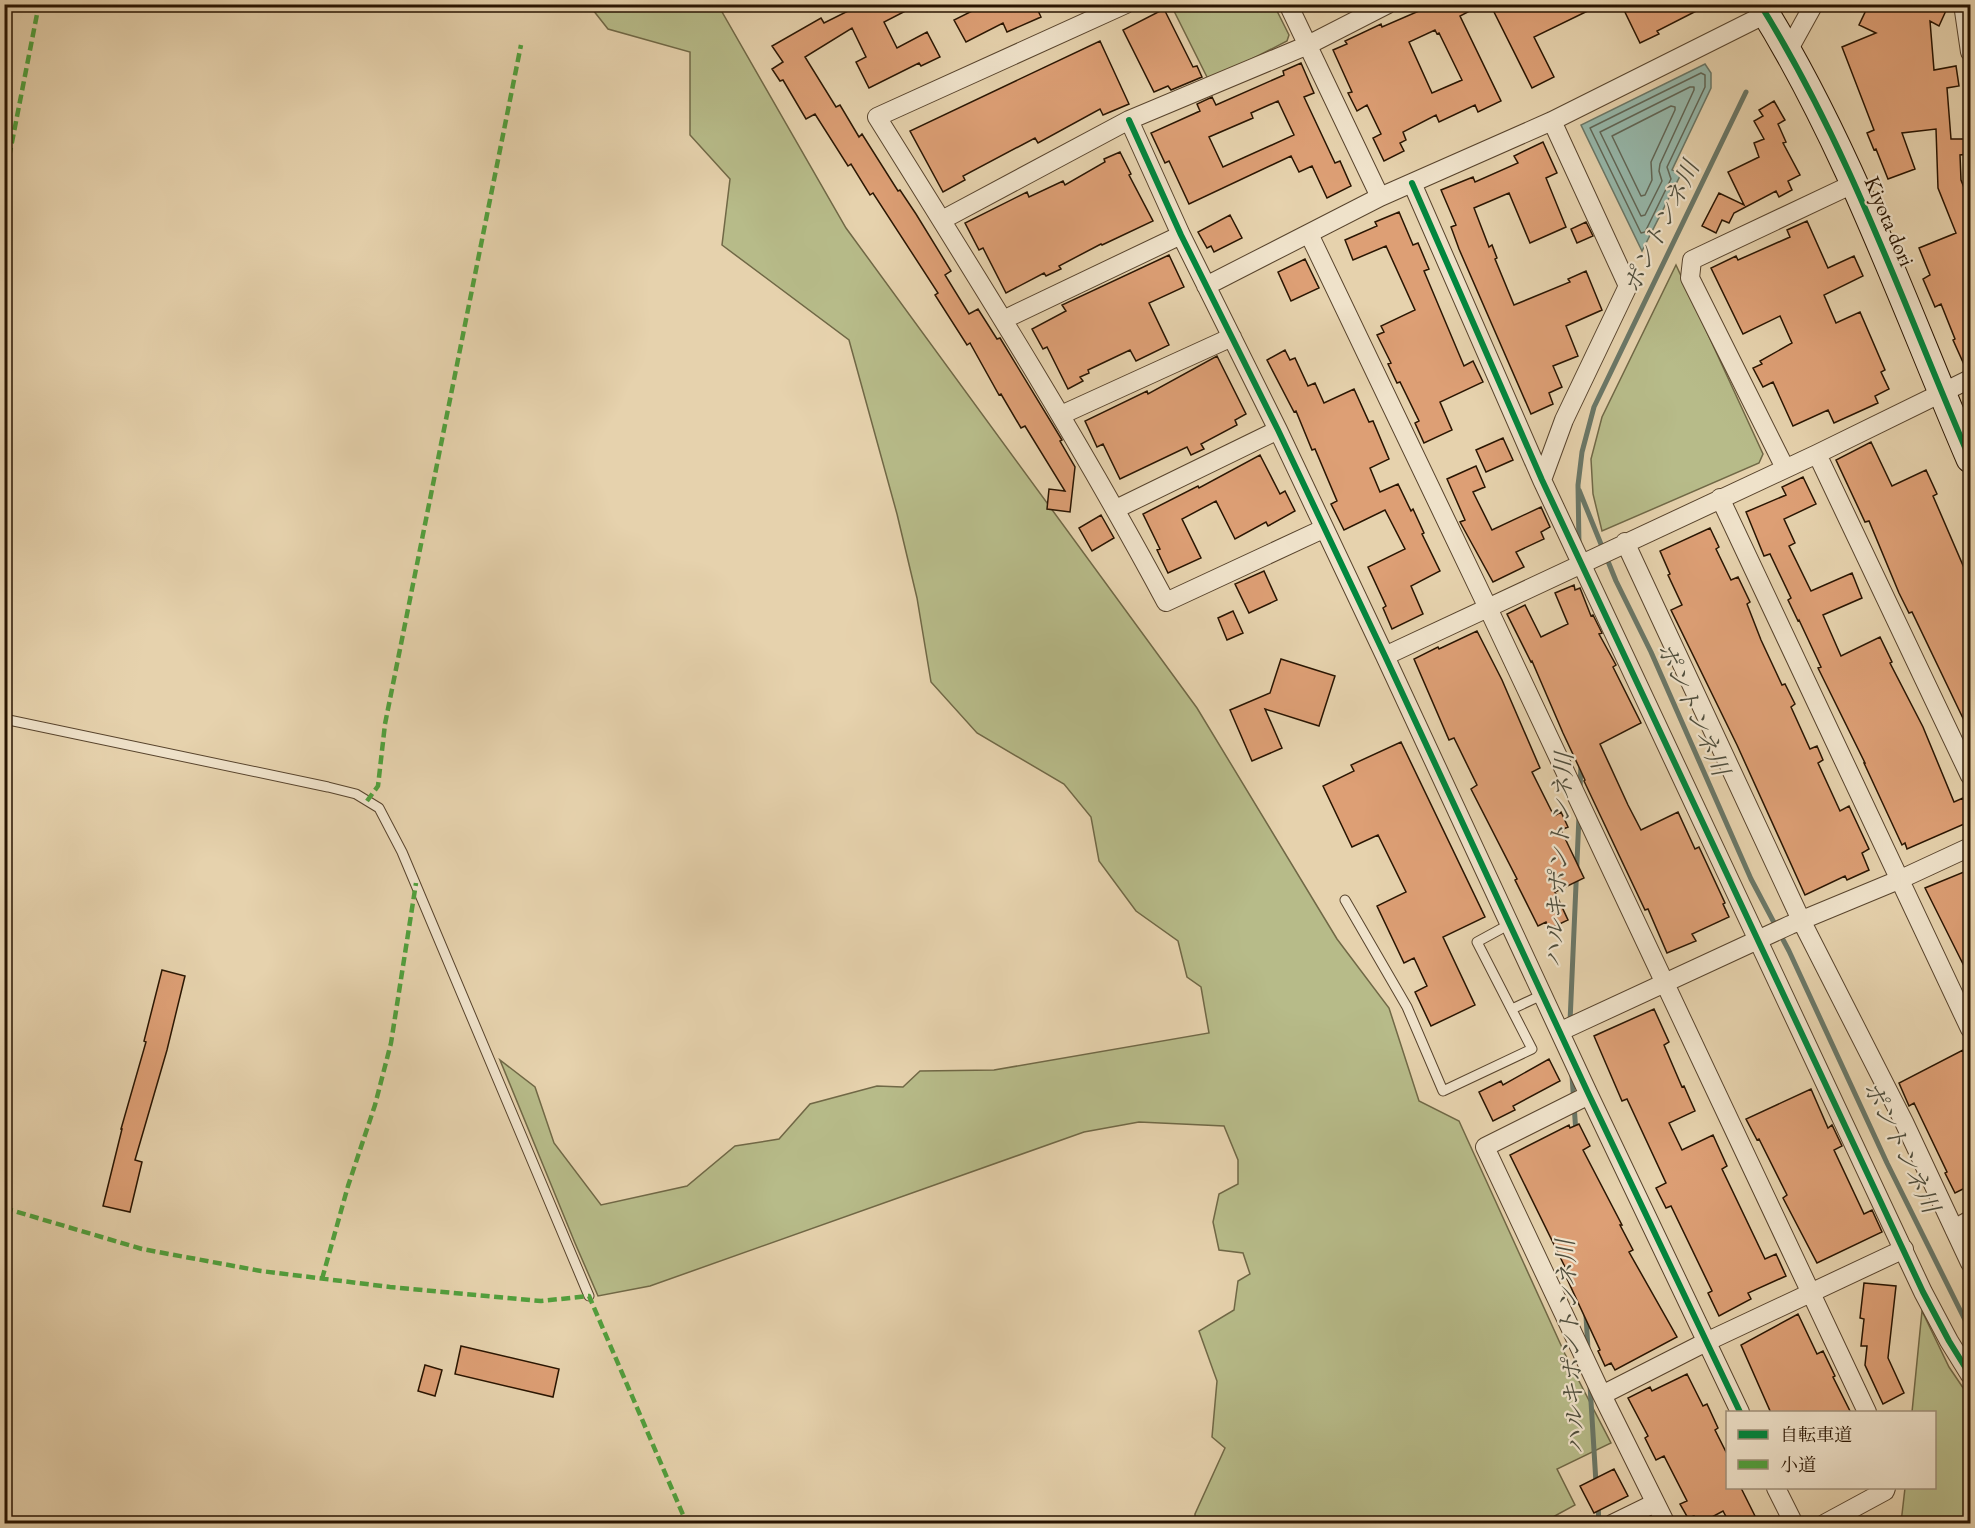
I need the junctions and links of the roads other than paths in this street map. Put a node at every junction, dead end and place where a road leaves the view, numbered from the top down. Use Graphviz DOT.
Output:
graph roads {
  1 [pos="1126,4"];
  2 [pos="1288,4"];
  3 [pos="1388,4"];
  4 [pos="1814,4"];
  5 [pos="1963,4"];
  6 [pos="1763,9"];
  7 [pos="1308,45"];
  8 [pos="1788,51"];
  9 [pos="1971,52"];
  10 [pos="1129,120"];
  11 [pos="1552,121"];
  12 [pos="1412,183"];
  13 [pos="1855,183"];
  14 [pos="1380,197"];
  15 [pos="942,220"];
  16 [pos="1308,234"];
  17 [pos="1181,235"];
  18 [pos="1206,286"];
  19 [pos="1003,320"];
  20 [pos="1232,336"];
  21 [pos="1971,379"];
  22 [pos="1941,392"];
  23 [pos="1061,415"];
  24 [pos="1278,430"];
  25 [pos="1817,454"];
  26 [pos="1971,459"];
  27 [pos="1785,468"];
  28 [pos="1542,480"];
  29 [pos="1720,498"];
  30 [pos="1116,509"];
  31 [pos="1323,529"];
  32 [pos="1619,545"];
  33 [pos="1587,561"];
  34 [pos="1488,608"];
  35 [pos="1385,656"];
  36 [pos="4,718"];
  37 [pos="1971,776"];
  38 [pos="1971,847"];
  39 [pos="1901,879"];
  40 [pos="1345,900"];
  41 [pos="1795,922"];
  42 [pos="1510,924"];
  43 [pos="1761,938"];
  44 [pos="1665,984"];
  45 [pos="1544,994"];
  46 [pos="1512,1009"];
  47 [pos="1971,1029"];
  48 [pos="1561,1031"];
  49 [pos="1589,1095"];
  50 [pos="1971,1220"];
  51 [pos="1954,1229"];
  52 [pos="1904,1249"];
  53 [pos="1971,1263"];
  54 [pos="1811,1293"];
  55 [pos="590,1296"];
  56 [pos="1706,1342"];
  57 [pos="1971,1375"];
  58 [pos="1602,1395"];
  59 [pos="1739,1411"];
  60 [pos="1866,1411"];
  61 [pos="1776,1489"];
  62 [pos="1886,1489"];
  63 [pos="1655,1503"];
  64 [pos="1612,1524"];
  65 [pos="1666,1524"];
  66 [pos="1794,1524"];
  67 [pos="1824,1524"];
  1 -- 15 [label="street"];
  2 -- 7 [label="street"];
  3 -- 7 [label="street"];
  4 -- 8 [label="street"];
  5 -- 9 [label="street"];
  6 -- 8 [label="street, Kiyota dori"];
  6 -- 11 [label="street"];
  7 -- 10 [label="street"];
  7 -- 14 [label="street"];
  8 -- 13 [label="street, Kiyota dori"];
  10 -- 15 [label="street"];
  10 -- 17 [label="street"];
  11 -- 12 [label="street"];
  11 -- 28 [label="street"];
  12 -- 14 [label="street"];
  12 -- 28 [label="street"];
  13 -- 22 [label="street, Kiyota dori"];
  13 -- 27 [label="street"];
  14 -- 16 [label="street"];
  15 -- 19 [label="street"];
  16 -- 18 [label="street"];
  16 -- 34 [label="street"];
  17 -- 18 [label="street"];
  17 -- 19 [label="street"];
  18 -- 20 [label="street"];
  19 -- 23 [label="street"];
  20 -- 23 [label="street"];
  20 -- 24 [label="street"];
  21 -- 22 [label="street"];
  22 -- 25 [label="street"];
  22 -- 26 [label="street, Kiyota dori"];
  23 -- 30 [label="street"];
  24 -- 30 [label="street"];
  24 -- 31 [label="street"];
  25 -- 27 [label="street"];
  25 -- 37 [label="street"];
  27 -- 29 [label="street"];
  28 -- 33 [label="street"];
  29 -- 32 [label="street"];
  29 -- 39 [label="street"];
  30 -- 31 [label="street"];
  31 -- 35 [label="street"];
  32 -- 33 [label="street"];
  32 -- 41 [label="street"];
  33 -- 34 [label="street"];
  33 -- 43 [label="street"];
  34 -- 35 [label="street"];
  34 -- 44 [label="street"];
  35 -- 42 [label="street"];
  36 -- 55 [label="lane"];
  38 -- 39 [label="street"];
  39 -- 41 [label="street"];
  39 -- 47 [label="street"];
  40 -- 46 [label="lane"];
  41 -- 43 [label="street"];
  41 -- 51 [label="street"];
  42 -- 45 [label="street"];
  42 -- 46 [label="lane"];
  43 -- 44 [label="street"];
  43 -- 52 [label="street"];
  44 -- 48 [label="street"];
  44 -- 54 [label="street"];
  45 -- 46 [label="lane"];
  45 -- 48 [label="street"];
  48 -- 49 [label="street"];
  49 -- 56 [label="street"];
  49 -- 58 [label="street"];
  50 -- 51 [label="street"];
  51 -- 53 [label="street"];
  52 -- 54 [label="street"];
  52 -- 57 [label="street"];
  54 -- 56 [label="street"];
  54 -- 60 [label="street"];
  56 -- 58 [label="street"];
  56 -- 59 [label="street"];
  58 -- 63 [label="street"];
  61 -- 66 [label="street"];
  62 -- 67 [label="street"];
  63 -- 64 [label="street"];
  63 -- 65 [label="street"];
}
